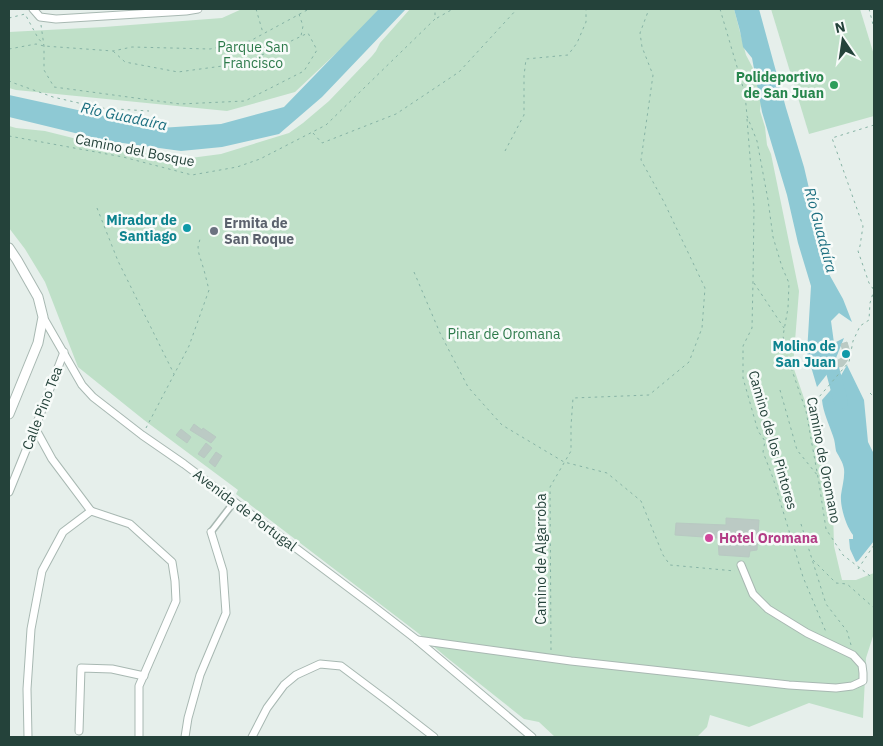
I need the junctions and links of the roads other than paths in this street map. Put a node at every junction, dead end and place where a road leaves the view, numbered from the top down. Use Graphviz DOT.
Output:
graph roads {
  1 [pos="33,9"];
  2 [pos="198,9"];
  3 [pos="9,248"];
  4 [pos="43,317"];
  5 [pos="64,352"];
  6 [pos="9,414"];
  7 [pos="35,428"];
  8 [pos="9,492"];
  9 [pos="234,502"];
  10 [pos="91,511"];
  11 [pos="211,532"];
  12 [pos="742,568"];
  13 [pos="417,640"];
  14 [pos="144,676"];
  15 [pos="79,731"];
  16 [pos="531,736"];
  17 [pos="28,737"];
  18 [pos="139,737"];
  19 [pos="185,737"];
  20 [pos="252,737"];
  21 [pos="434,737"];
  1 -- 2 [label="street"];
  3 -- 4 [label="street, Avenida de Portugal"];
  4 -- 5 [label="street, Avenida de Portugal"];
  4 -- 6 [label="street"];
  5 -- 7 [label="street, Calle Pino Tea"];
  5 -- 9 [label="street, Avenida de Portugal"];
  7 -- 8 [label="street, Calle Pino Tea"];
  7 -- 10 [label="street"];
  9 -- 11 [label="street"];
  9 -- 13 [label="street, Avenida de Portugal"];
  10 -- 14 [label="street"];
  10 -- 17 [label="street"];
  11 -- 19 [label="street"];
  12 -- 13 [label="street"];
  13 -- 16 [label="street, Avenida de Portugal"];
  14 -- 15 [label="street"];
  14 -- 18 [label="street"];
  20 -- 21 [label="street"];
}
